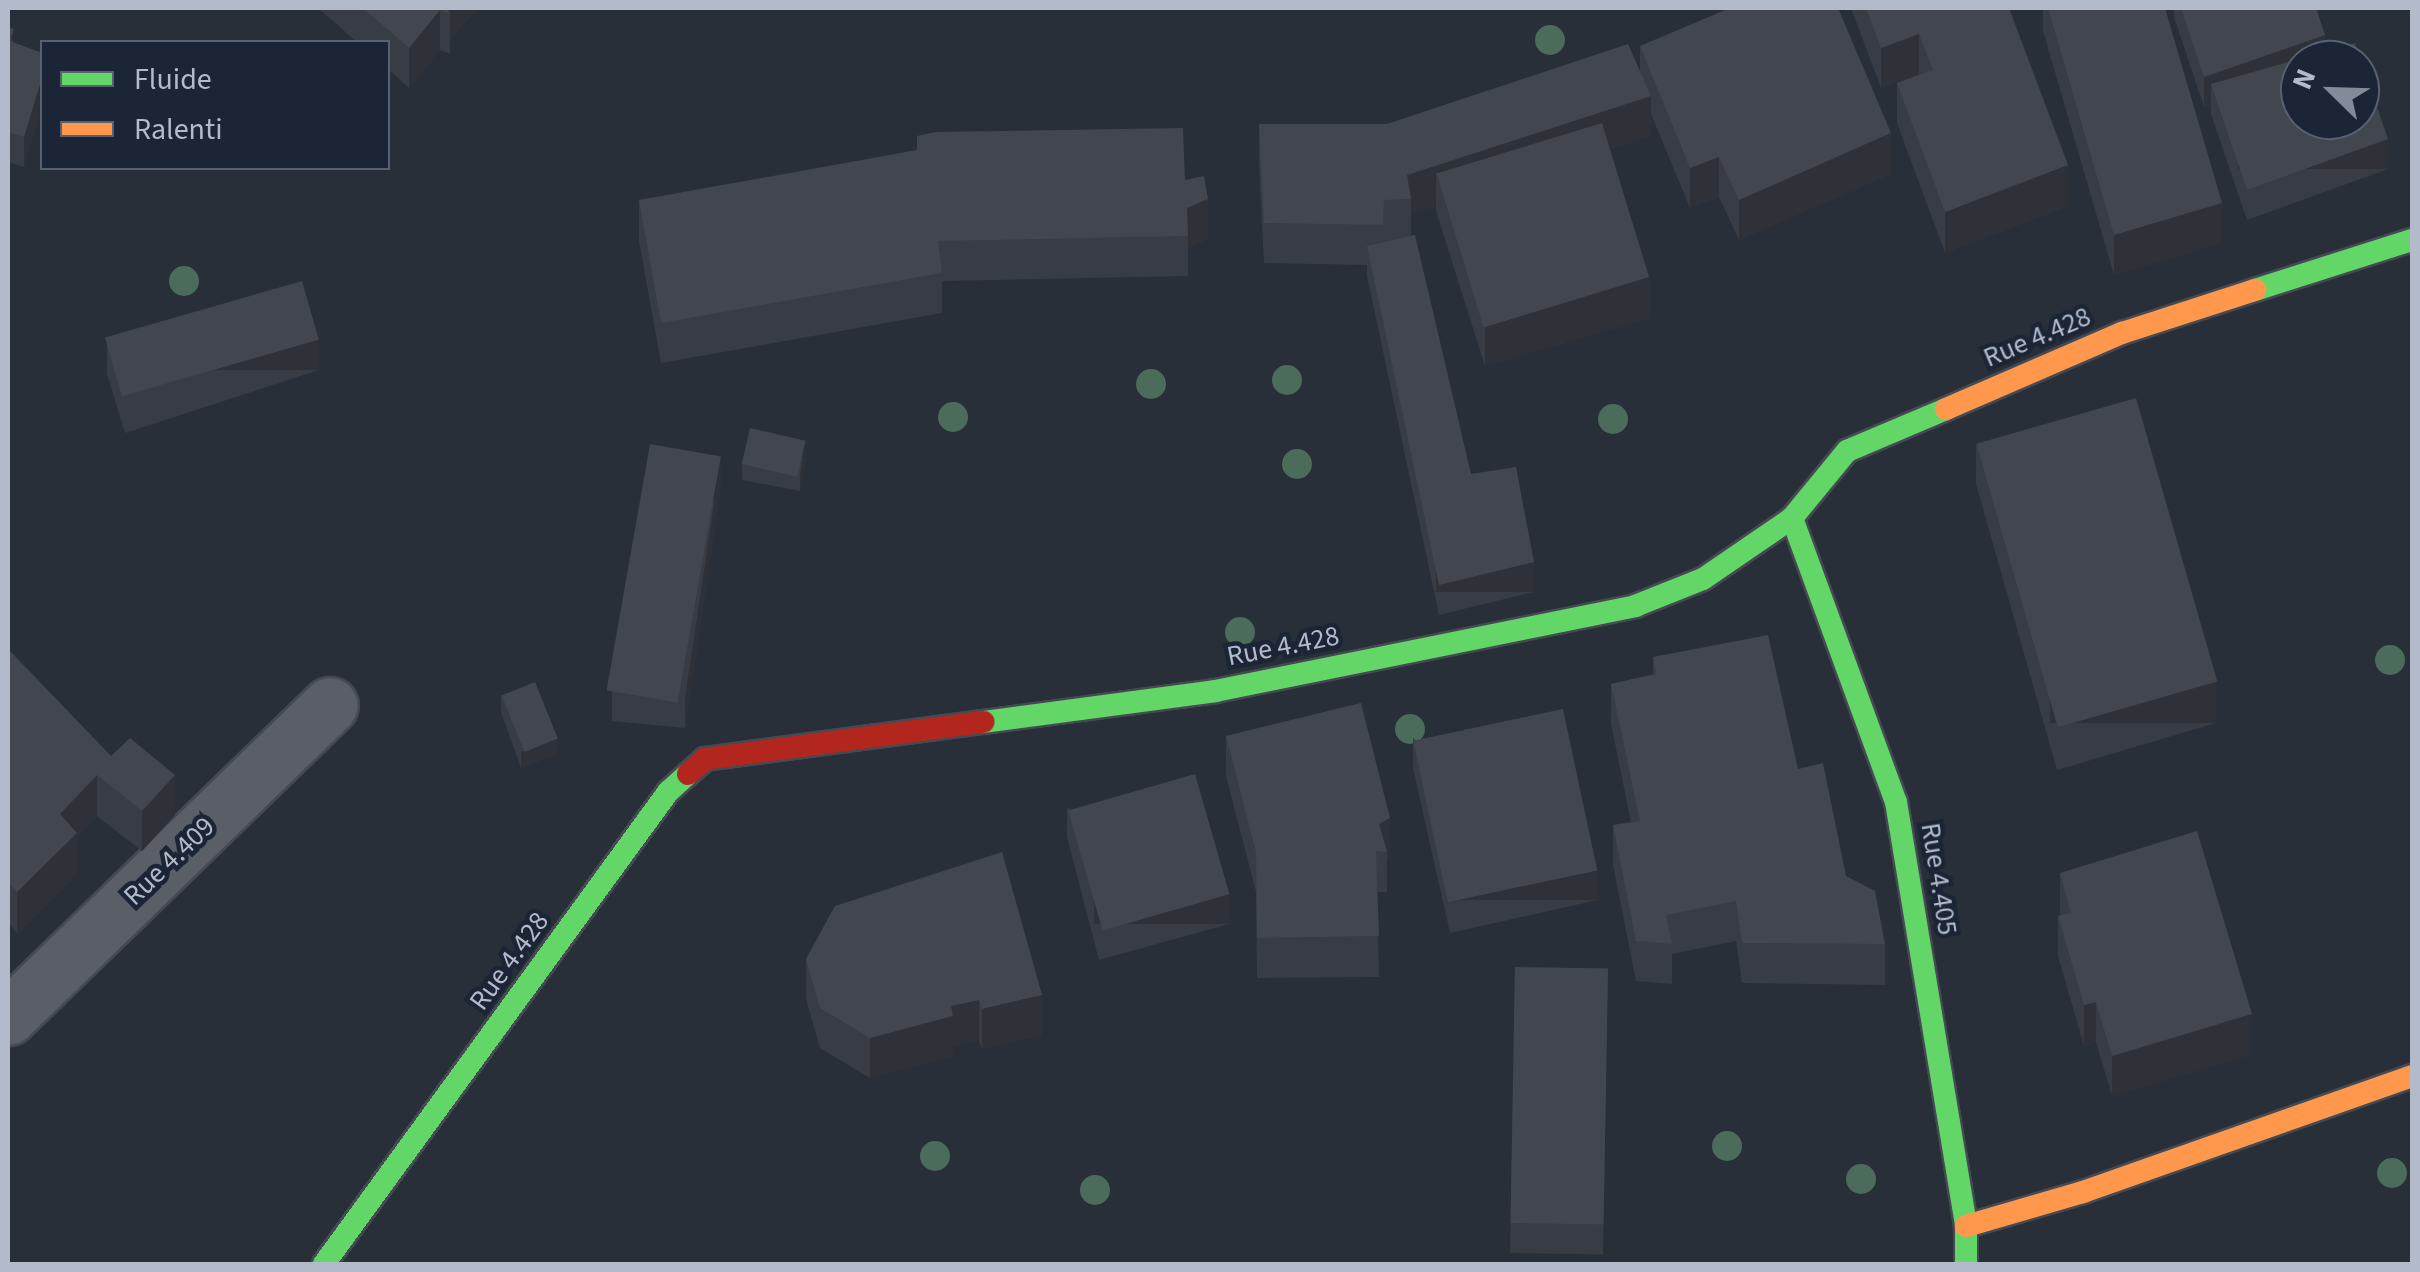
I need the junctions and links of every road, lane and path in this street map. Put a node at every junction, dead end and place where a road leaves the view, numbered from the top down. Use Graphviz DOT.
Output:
graph roads {
  1 [pos="2412,240"];
  2 [pos="1792,518"];
  3 [pos="330,705"];
  4 [pos="8,1017"];
  5 [pos="2412,1076"];
  6 [pos="1966,1226"];
  7 [pos="324,1264"];
  8 [pos="1966,1264"];
  1 -- 2 [label="street, Rue 4.428"];
  2 -- 6 [label="street, Rue 4.405"];
  2 -- 7 [label="street, Rue 4.428"];
  3 -- 4 [label="street, Rue 4.409"];
  5 -- 6 [label="street"];
  6 -- 8 [label="street, Rue 4.405"];
}
